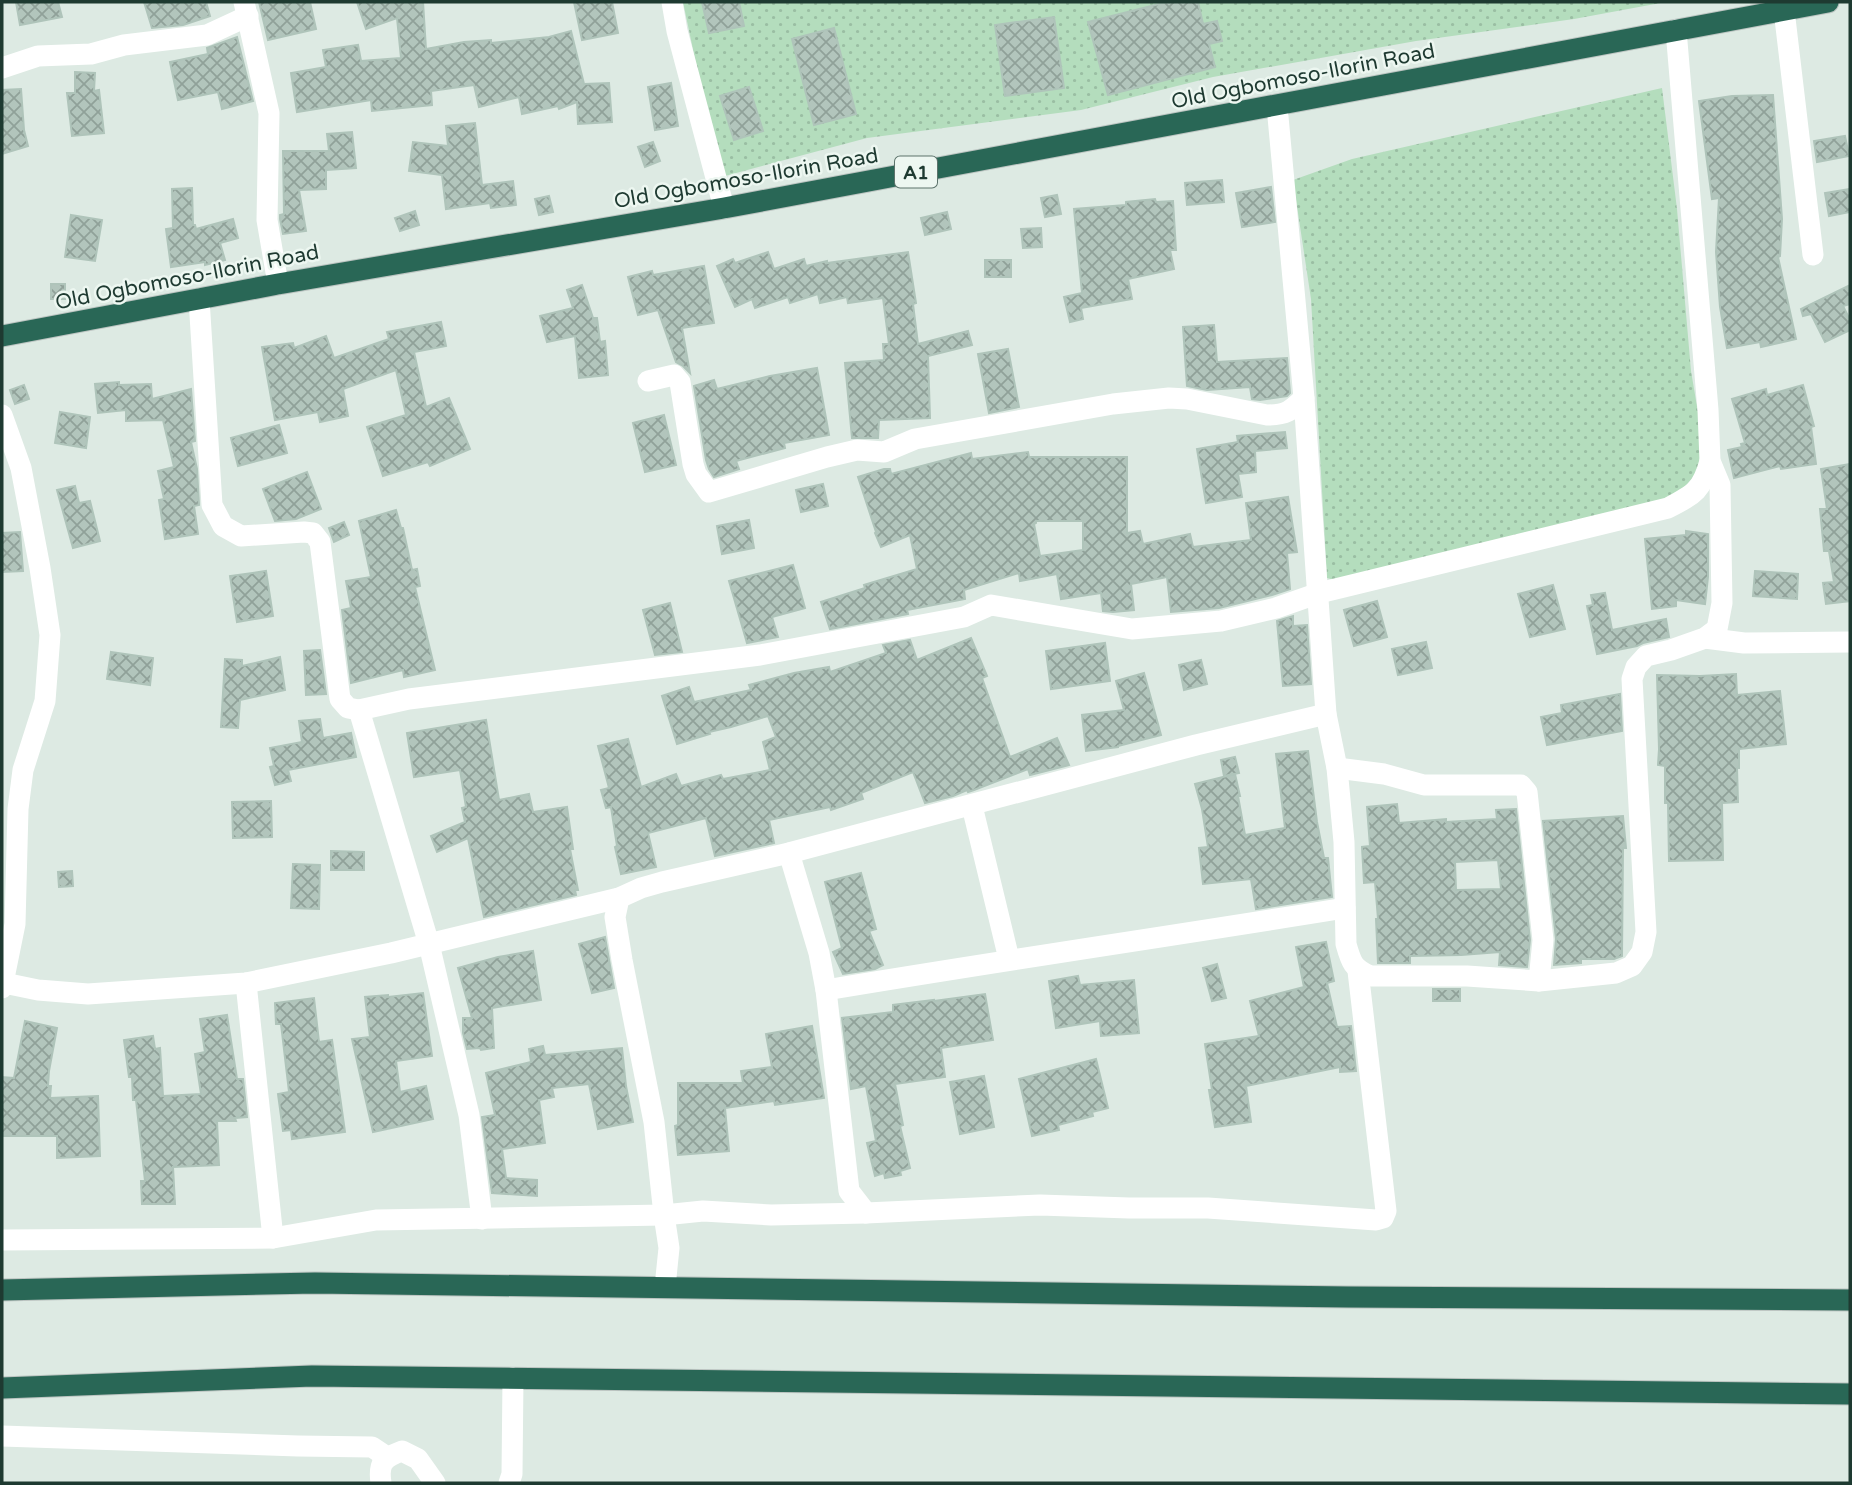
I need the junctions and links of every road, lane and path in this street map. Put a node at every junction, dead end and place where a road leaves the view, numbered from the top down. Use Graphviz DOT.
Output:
graph roads {
  1 [pos="672,2"];
  2 [pos="1828,2"];
  3 [pos="246,9"];
  4 [pos="1784,10"];
  5 [pos="1676,30"];
  6 [pos="2,68"];
  7 [pos="1277,106"];
  8 [pos="723,208"];
  9 [pos="1813,255"];
  10 [pos="278,284"];
  11 [pos="199,299"];
  12 [pos="2,336"];
  13 [pos="648,381"];
  14 [pos="1304,398"];
  15 [pos="2,415"];
  16 [pos="1710,461"];
  17 [pos="1319,593"];
  18 [pos="1705,638"];
  19 [pos="1850,642"];
  20 [pos="359,710"];
  21 [pos="1326,714"];
  22 [pos="1337,768"];
  23 [pos="972,806"];
  24 [pos="789,853"];
  25 [pos="619,898"];
  26 [pos="1345,908"];
  27 [pos="429,944"];
  28 [pos="1009,959"];
  29 [pos="1358,971"];
  30 [pos="1539,981"];
  31 [pos="246,983"];
  32 [pos="3,986"];
  33 [pos="826,990"];
  34 [pos="849,1191"];
  35 [pos="866,1213"];
  36 [pos="832,1214"];
  37 [pos="663,1215"];
  38 [pos="482,1219"];
  39 [pos="273,1238"];
  40 [pos="2,1240"];
  41 [pos="665,1287"];
  42 [pos="2,1290"];
  43 [pos="1850,1300"];
  44 [pos="513,1378"];
  45 [pos="2,1388"];
  46 [pos="1850,1394"];
  47 [pos="2,1436"];
  48 [pos="387,1457"];
  49 [pos="381,1483"];
  50 [pos="435,1483"];
  51 [pos="509,1483"];
  1 -- 8 [label="street"];
  2 -- 4 [label="highway, Old Ogbomoso-Ilorin Road / A1"];
  3 -- 6 [label="street"];
  3 -- 10 [label="street"];
  4 -- 5 [label="highway, Old Ogbomoso-Ilorin Road / A1"];
  4 -- 9 [label="street"];
  5 -- 7 [label="highway, Old Ogbomoso-Ilorin Road / A1"];
  5 -- 16 [label="street"];
  7 -- 8 [label="highway, Old Ogbomoso-Ilorin Road / A1"];
  7 -- 14 [label="street"];
  8 -- 10 [label="highway, Old Ogbomoso-Ilorin Road / A1"];
  10 -- 11 [label="highway, Old Ogbomoso-Ilorin Road / A1"];
  11 -- 12 [label="highway, Old Ogbomoso-Ilorin Road / A1"];
  11 -- 20 [label="street"];
  13 -- 14 [label="street"];
  14 -- 17 [label="street"];
  15 -- 32 [label="street"];
  16 -- 17 [label="street"];
  16 -- 18 [label="street"];
  17 -- 20 [label="street"];
  17 -- 21 [label="street"];
  18 -- 19 [label="street"];
  18 -- 30 [label="street"];
  20 -- 27 [label="street"];
  21 -- 22 [label="street"];
  21 -- 23 [label="street"];
  22 -- 26 [label="street"];
  22 -- 30 [label="street"];
  23 -- 24 [label="street"];
  23 -- 28 [label="street"];
  24 -- 25 [label="street"];
  24 -- 33 [label="street"];
  25 -- 27 [label="street"];
  25 -- 37 [label="street"];
  26 -- 28 [label="street"];
  26 -- 29 [label="street"];
  27 -- 31 [label="street"];
  27 -- 38 [label="street"];
  28 -- 33 [label="street"];
  29 -- 30 [label="street"];
  29 -- 35 [label="street"];
  31 -- 32 [label="street"];
  31 -- 39 [label="street"];
  33 -- 34 [label="street"];
  34 -- 35 [label="street"];
  34 -- 36 [label="street"];
  35 -- 36 [label="street"];
  36 -- 37 [label="street"];
  37 -- 38 [label="street"];
  37 -- 41 [label="street"];
  38 -- 39 [label="street"];
  39 -- 40 [label="street"];
  41 -- 42 [label="highway"];
  41 -- 43 [label="highway"];
  44 -- 45 [label="highway"];
  44 -- 46 [label="highway"];
  44 -- 51 [label="street"];
  47 -- 48 [label="street"];
  48 -- 49 [label="street"];
  48 -- 50 [label="street"];
}
